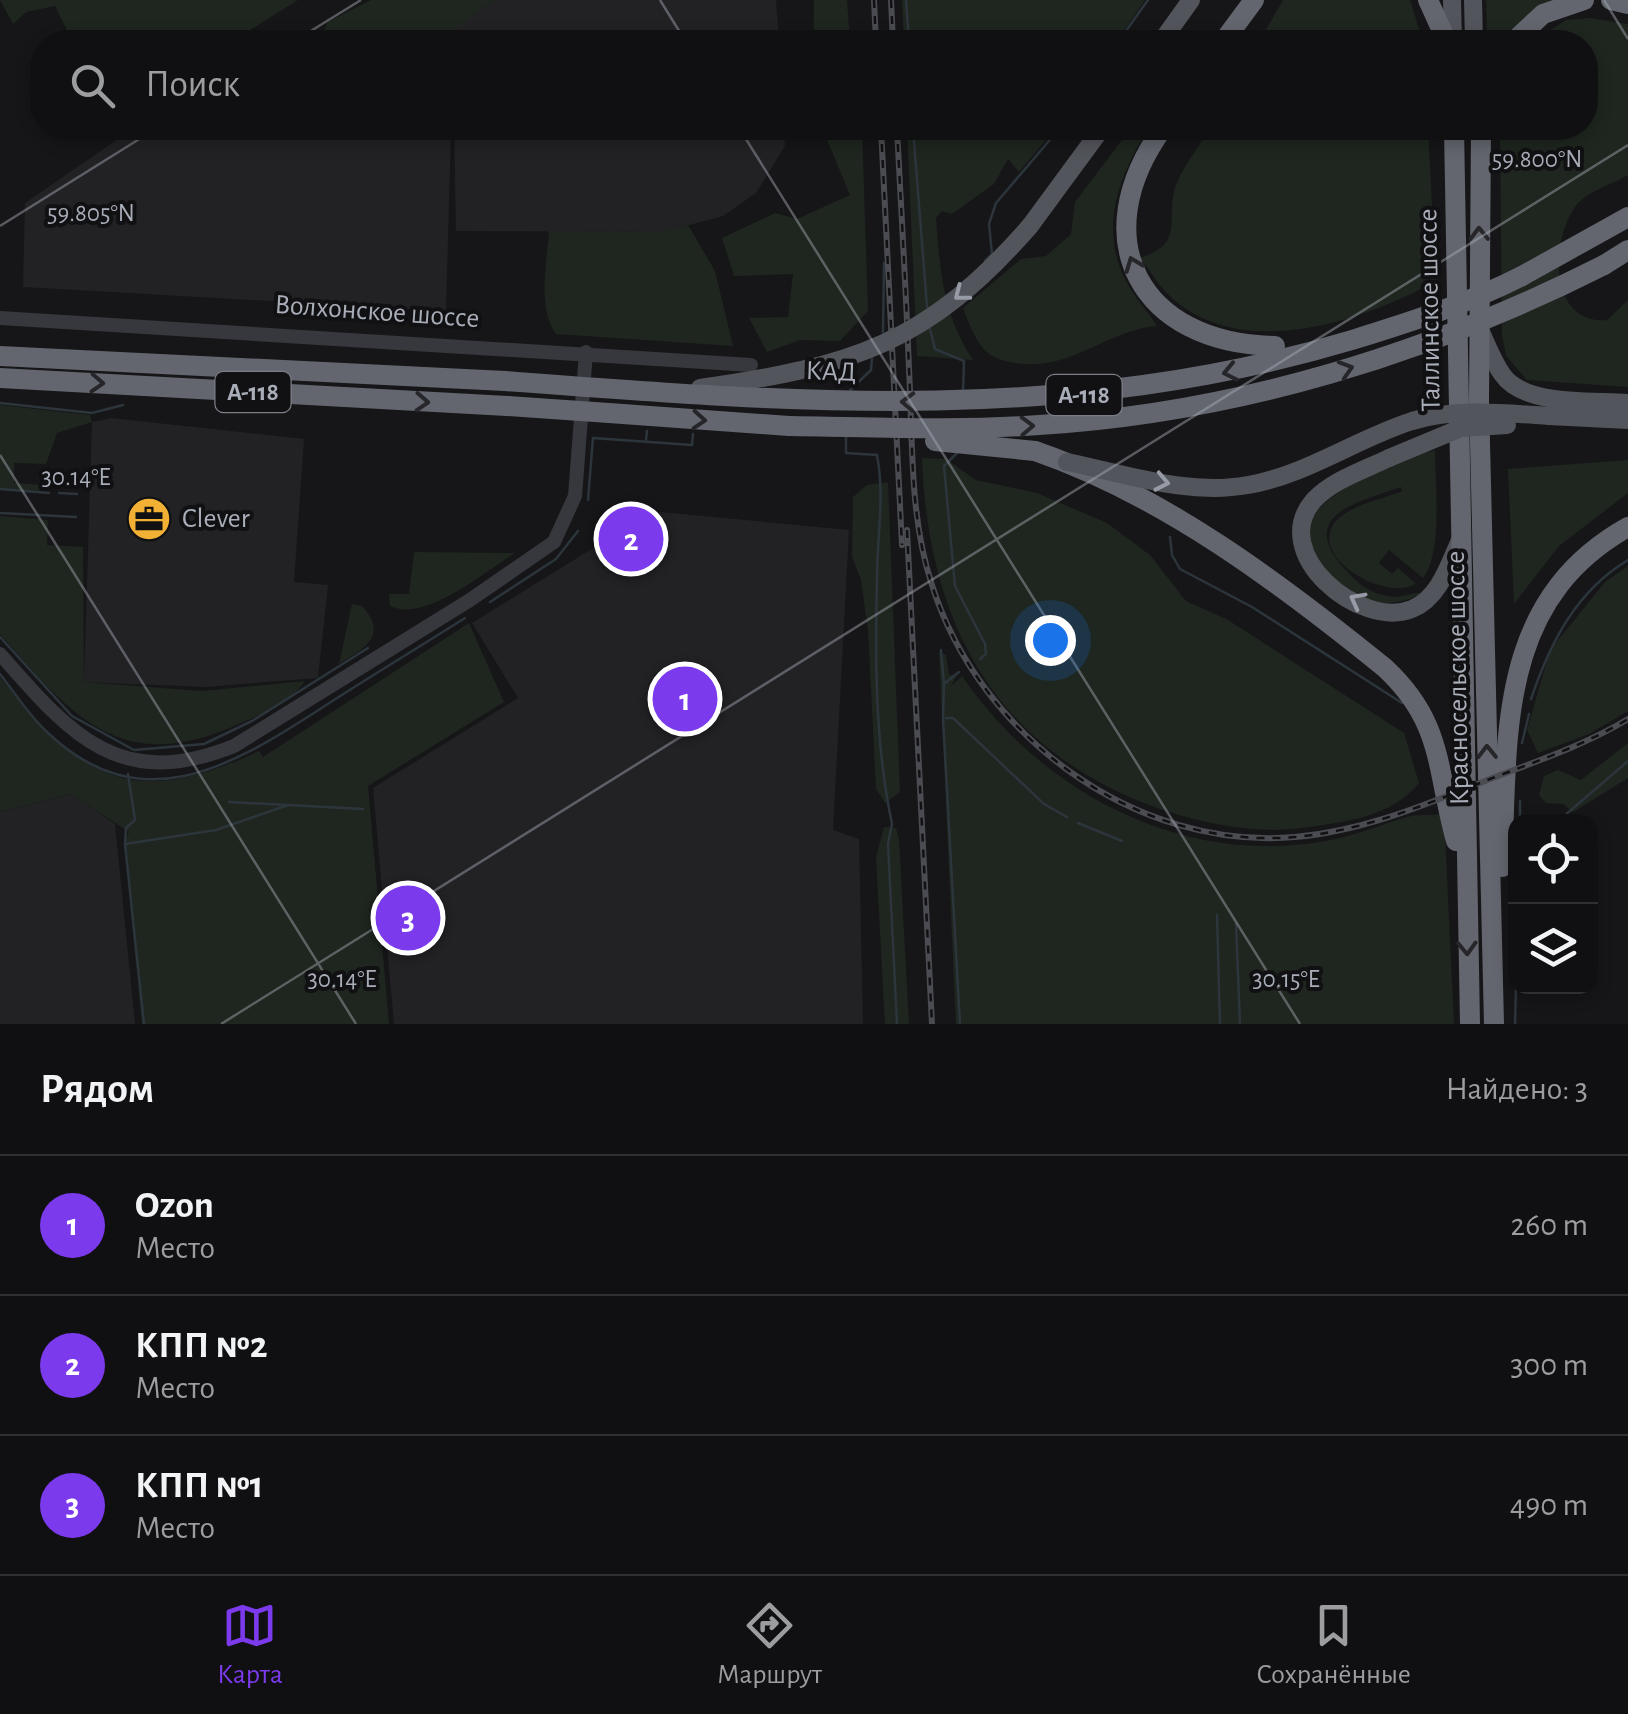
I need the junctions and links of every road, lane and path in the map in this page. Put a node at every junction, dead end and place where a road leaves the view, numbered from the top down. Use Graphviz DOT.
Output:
graph roads {
  1 [pos="1191,0"];
  2 [pos="1254,0"];
  3 [pos="1428,0"];
  4 [pos="1452,0"];
  5 [pos="1473,0"];
  6 [pos="1584,0"];
  7 [pos="1611,0"];
  8 [pos="1628,4"];
  9 [pos="1170,30"];
  10 [pos="1232,30"];
  11 [pos="1444,30"];
  12 [pos="1451,30"];
  13 [pos="1474,30"];
  14 [pos="1526,30"];
  15 [pos="1093,140"];
  16 [pos="1156,140"];
  17 [pos="1454,140"];
  18 [pos="1479,140"];
  19 [pos="1628,217"];
  20 [pos="1628,254"];
  21 [pos="1522,276"];
  22 [pos="0,318"];
  23 [pos="1481,332"];
  24 [pos="586,352"];
  25 [pos="0,356"];
  26 [pos="751,365"];
  27 [pos="0,378"];
  28 [pos="628,390"];
  29 [pos="1628,402"];
  30 [pos="1550,421"];
  31 [pos="1628,422"];
  32 [pos="789,426"];
  33 [pos="1067,462"];
  34 [pos="1460,491"];
  35 [pos="1624,530"];
  36 [pos="1461,539"];
  37 [pos="0,654"];
  38 [pos="1464,872"];
  39 [pos="1470,1024"];
  40 [pos="1495,1024"];
  1 -- 9 [label="main road"];
  2 -- 10 [label="highway"];
  3 -- 11 [label="highway"];
  4 -- 12 [label="main road"];
  5 -- 13 [label="main road"];
  6 -- 14 [label="highway"];
  7 -- 8 [label="highway"];
  15 -- 28 [label="main road, one-way, bridge"];
  21 -- 16 [label="highway, one-way, bridge"];
  17 -- 34 [label="highway, Таллинское шоссе"];
  23 -- 18 [label="highway, Таллинское шоссе, one-way"];
  19 -- 21 [label="highway, КАД / А-118"];
  32 -- 20 [label="highway, КАД / А-118, one-way, bridge"];
  21 -- 28 [label="highway, КАД / А-118, one-way, bridge"];
  22 -- 24 [label="street, Волхонское шоссе"];
  23 -- 29 [label="main road"];
  40 -- 23 [label="highway, Красносельское шоссе, one-way"];
  24 -- 26 [label="street, Волхонское шоссе"];
  24 -- 37 [label="street"];
  25 -- 28 [label="highway, КАД / А-118, bridge"];
  27 -- 32 [label="highway, КАД / А-118, one-way, bridge"];
  30 -- 31 [label="main road"];
  33 -- 30 [label="main road, one-way, bridge"];
  36 -- 30 [label="main road, one-way, bridge"];
  32 -- 33 [label="highway, bridge"];
  33 -- 38 [label="highway, bridge"];
  34 -- 36 [label="highway, Красносельское шоссе"];
  35 -- 40 [label="highway"];
  36 -- 38 [label="highway, Красносельское шоссе"];
  38 -- 39 [label="highway, Красносельское шоссе, one-way"];
}
